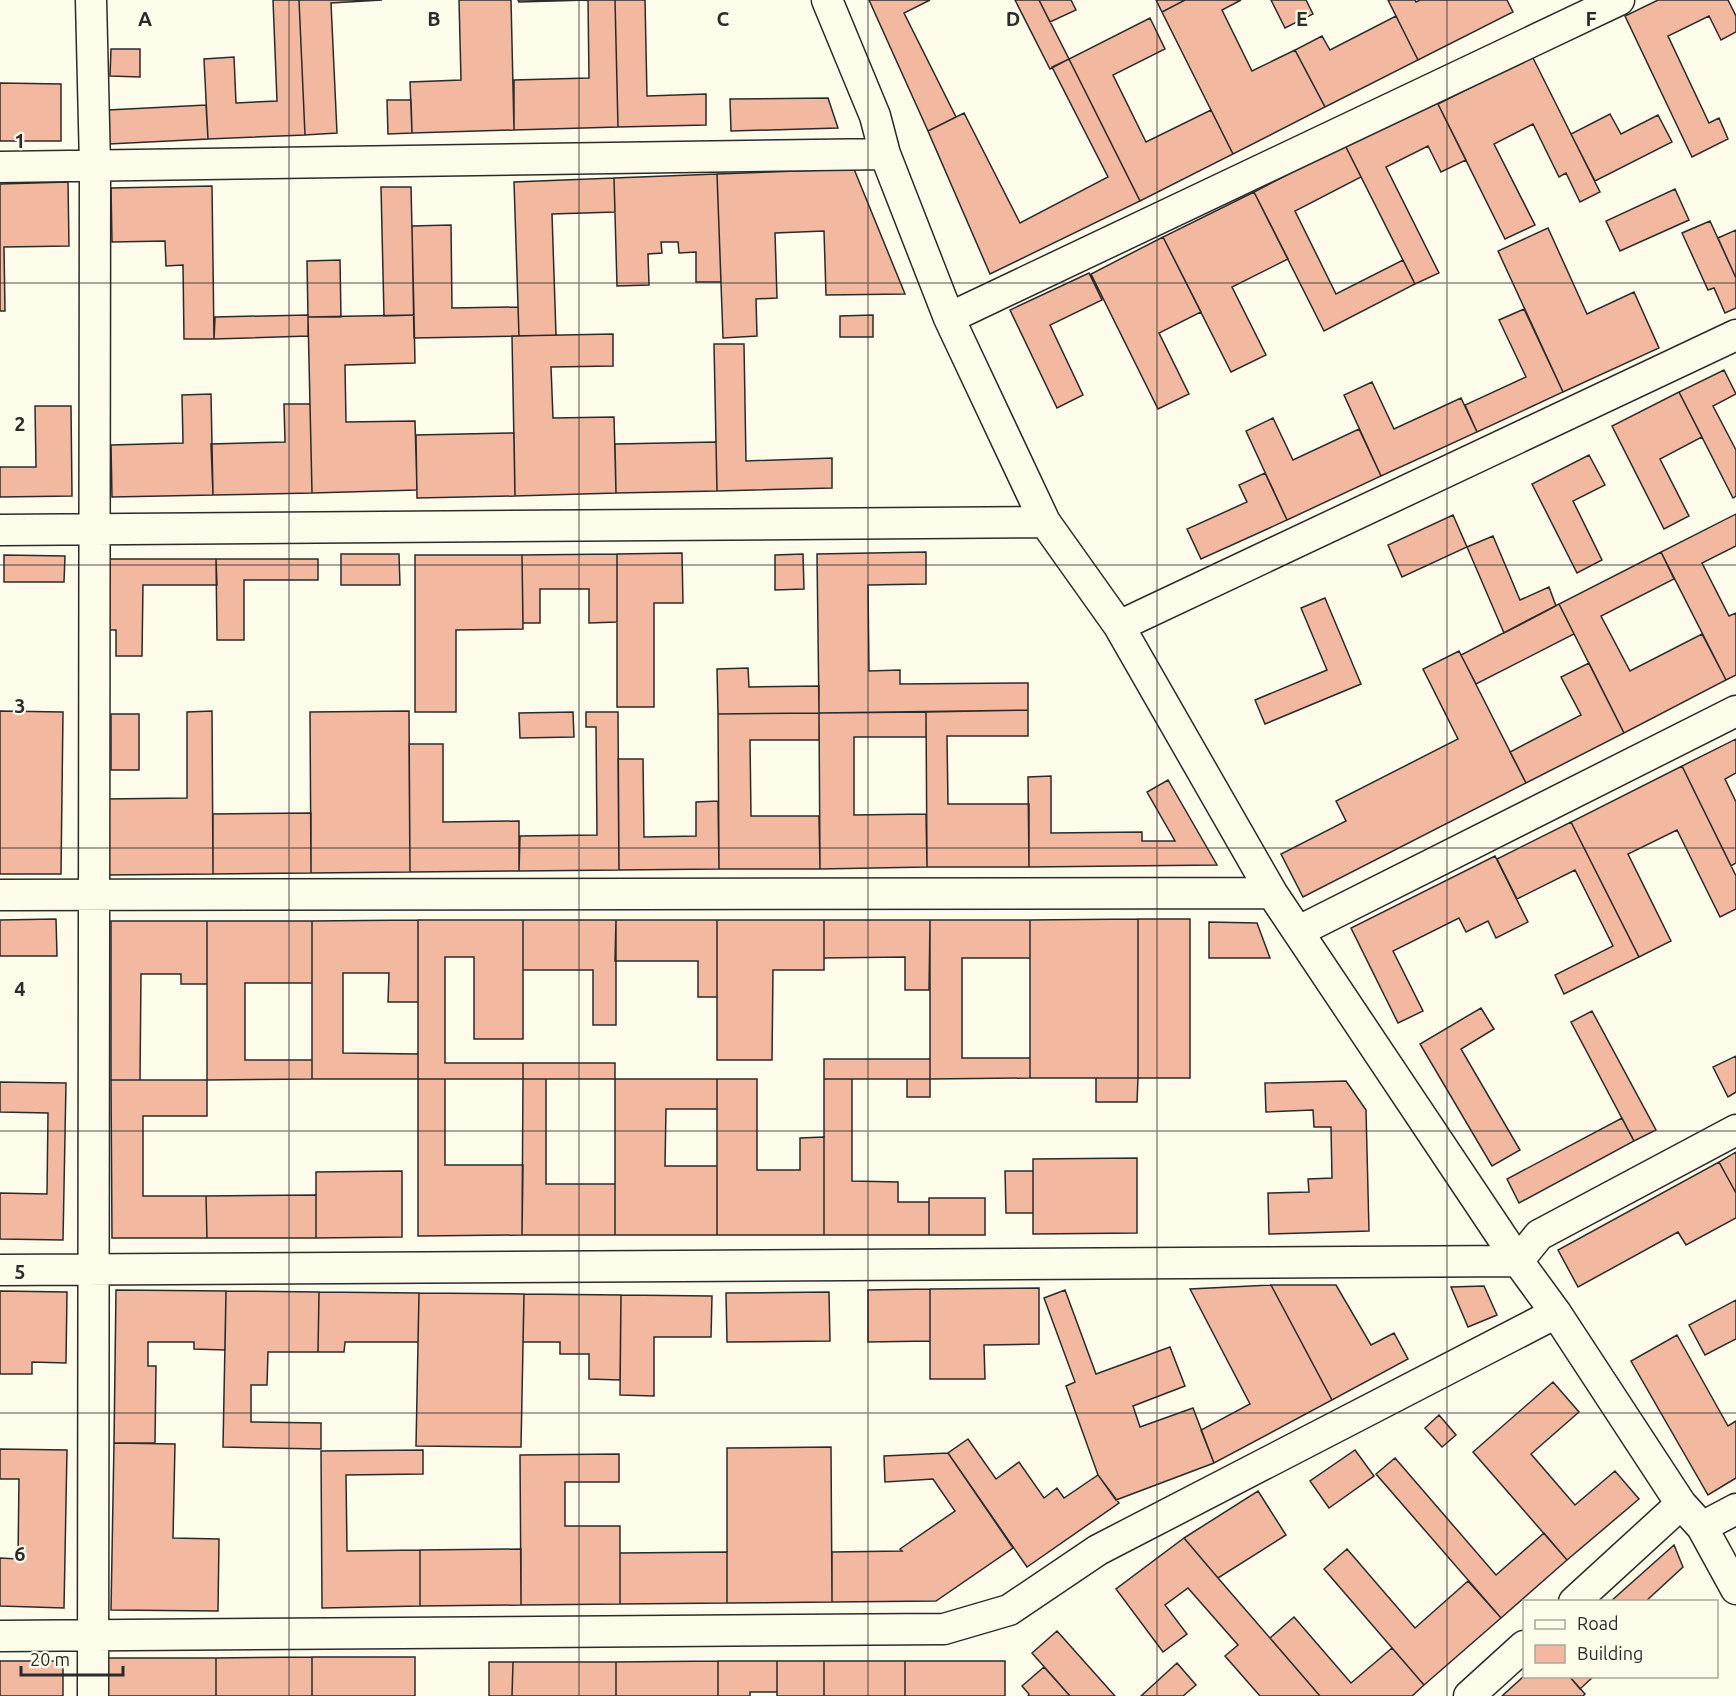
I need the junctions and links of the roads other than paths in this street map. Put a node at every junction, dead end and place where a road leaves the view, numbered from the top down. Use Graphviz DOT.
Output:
graph roads {
  1 [pos="91,0"];
  2 [pos="827,0"];
  3 [pos="1619,0"];
  4 [pos="885,154"];
  5 [pos="95,166"];
  6 [pos="0,167"];
  7 [pos="949,318"];
  8 [pos="1736,335"];
  9 [pos="1045,522"];
  10 [pos="0,530"];
  11 [pos="95,530"];
  12 [pos="1119,626"];
  13 [pos="1736,711"];
  14 [pos="1272,893"];
  15 [pos="94,895"];
  16 [pos="0,896"];
  17 [pos="1299,931"];
  18 [pos="1736,1130"];
  19 [pos="1518,1261"];
  20 [pos="0,1270"];
  21 [pos="94,1270"];
  22 [pos="1556,1313"];
  23 [pos="1681,1504"];
  24 [pos="1736,1509"];
  25 [pos="1702,1527"];
  26 [pos="1736,1589"];
  27 [pos="1576,1600"];
  28 [pos="0,1636"];
  29 [pos="94,1636"];
  30 [pos="1523,1647"];
  31 [pos="93,1696"];
  32 [pos="1469,1696"];
  1 -- 5 [label="street"];
  2 -- 4 [label="street"];
  3 -- 7 [label="street"];
  4 -- 5 [label="street"];
  4 -- 7 [label="street"];
  5 -- 6 [label="street"];
  5 -- 11 [label="street"];
  7 -- 9 [label="street"];
  8 -- 12 [label="street"];
  9 -- 11 [label="street"];
  9 -- 12 [label="street"];
  10 -- 11 [label="street"];
  11 -- 15 [label="street"];
  12 -- 14 [label="street"];
  13 -- 17 [label="street"];
  14 -- 15 [label="street"];
  14 -- 17 [label="street"];
  15 -- 16 [label="street"];
  15 -- 21 [label="street"];
  17 -- 19 [label="street"];
  18 -- 19 [label="street"];
  19 -- 21 [label="street"];
  19 -- 22 [label="street"];
  20 -- 21 [label="street"];
  21 -- 29 [label="street"];
  22 -- 23 [label="street"];
  22 -- 29 [label="street"];
  23 -- 25 [label="street"];
  23 -- 27 [label="street"];
  24 -- 25 [label="street"];
  25 -- 26 [label="street"];
  28 -- 29 [label="street"];
  29 -- 31 [label="street"];
  30 -- 32 [label="street"];
}
